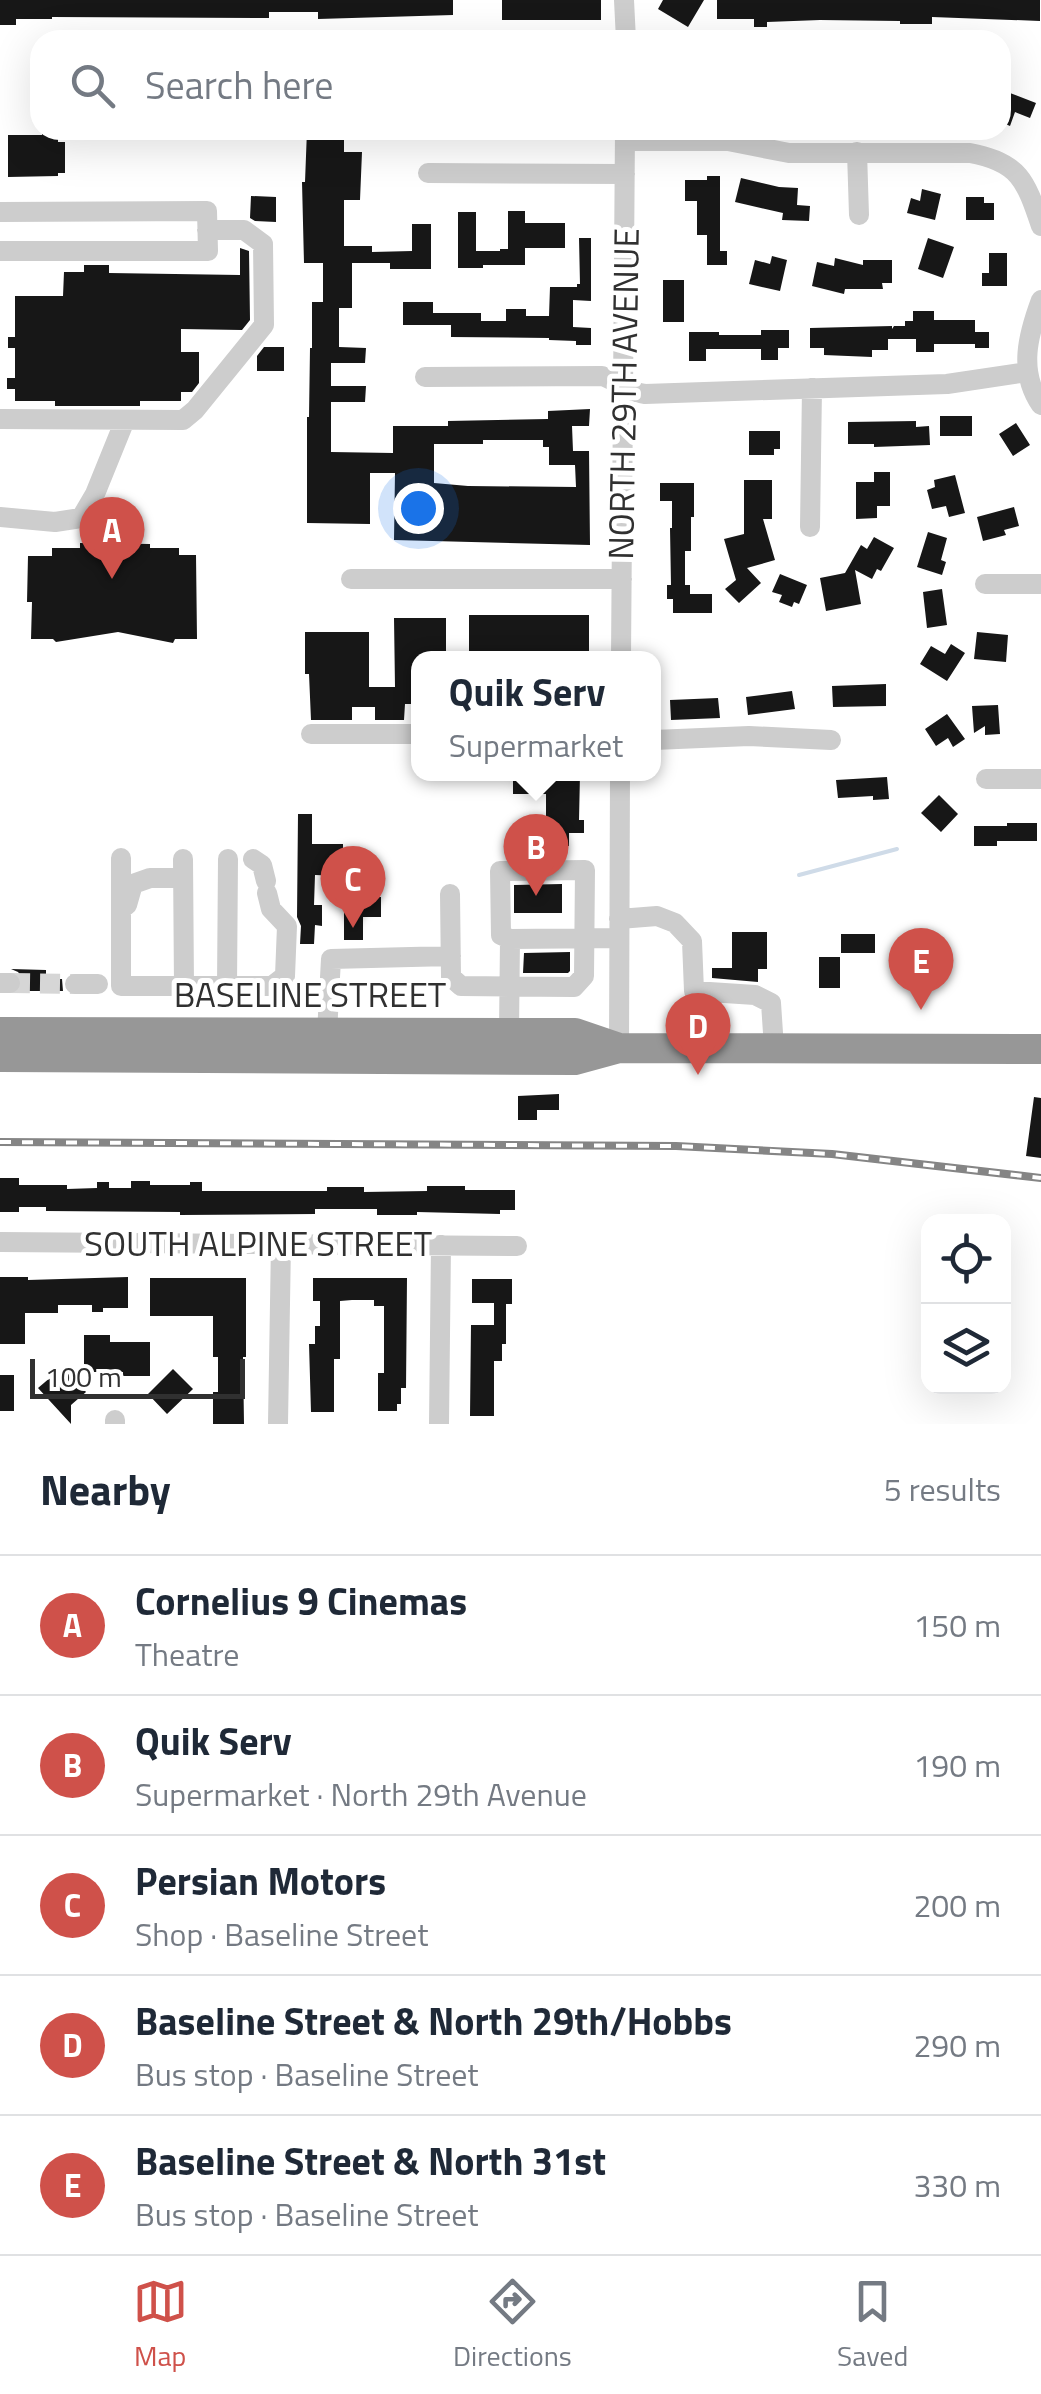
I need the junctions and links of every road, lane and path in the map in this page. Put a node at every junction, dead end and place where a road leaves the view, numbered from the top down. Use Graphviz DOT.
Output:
graph roads {
  1 [pos="624,0"];
  2 [pos="626,30"];
  3 [pos="625,140"];
  4 [pos="728,140"];
  5 [pos="857,152"];
  6 [pos="428,173"];
  7 [pos="625,174"];
  8 [pos="0,212"];
  9 [pos="858,215"];
  10 [pos="1041,226"];
  11 [pos="207,230"];
  12 [pos="0,251"];
  13 [pos="1041,300"];
  14 [pos="1027,372"];
  15 [pos="425,377"];
  16 [pos="624,387"];
  17 [pos="812,388"];
  18 [pos="1041,405"];
  19 [pos="0,419"];
  20 [pos="124,420"];
  21 [pos="0,517"];
  22 [pos="810,527"];
  23 [pos="351,579"];
  24 [pos="622,579"];
  25 [pos="985,584"];
  26 [pos="1041,584"];
  27 [pos="621,651"];
  28 [pos="312,734"];
  29 [pos="411,734"];
  30 [pos="661,740"];
  31 [pos="831,740"];
  32 [pos="986,779"];
  33 [pos="1041,780"];
  34 [pos="620,781"];
  35 [pos="121,858"];
  36 [pos="228,859"];
  37 [pos="253,859"];
  38 [pos="619,869"];
  39 [pos="584,870"];
  40 [pos="450,894"];
  41 [pos="619,928"];
  42 [pos="584,938"];
  43 [pos="510,939"];
  44 [pos="451,956"];
  45 [pos="121,979"];
  46 [pos="75,984"];
  47 [pos="98,984"];
  48 [pos="228,986"];
  49 [pos="510,986"];
  50 [pos="184,988"];
  51 [pos="0,1032"];
  52 [pos="328,1033"];
  53 [pos="509,1033"];
  54 [pos="618,1048"];
  55 [pos="774,1048"];
  56 [pos="1041,1049"];
  57 [pos="0,1057"];
  58 [pos="0,1242"];
  59 [pos="281,1243"];
  60 [pos="441,1245"];
  61 [pos="517,1246"];
  62 [pos="278,1424"];
  63 [pos="438,1424"];
  1 -- 2 [label="street"];
  3 -- 7 [label="street, NORTH 29TH AVENUE"];
  4 -- 5 [label="street"];
  5 -- 9 [label="street"];
  5 -- 10 [label="street"];
  6 -- 7 [label="street"];
  7 -- 16 [label="street, NORTH 29TH AVENUE"];
  8 -- 11 [label="street"];
  11 -- 12 [label="street"];
  11 -- 20 [label="street"];
  13 -- 14 [label="street"];
  14 -- 17 [label="street"];
  14 -- 18 [label="street"];
  15 -- 16 [label="street"];
  16 -- 17 [label="street"];
  16 -- 24 [label="street, NORTH 29TH AVENUE"];
  17 -- 22 [label="street"];
  19 -- 20 [label="street"];
  20 -- 21 [label="street"];
  23 -- 24 [label="street"];
  24 -- 27 [label="street, NORTH 29TH AVENUE"];
  25 -- 26 [label="street"];
  28 -- 29 [label="street"];
  30 -- 31 [label="street"];
  32 -- 33 [label="street"];
  34 -- 38 [label="street"];
  35 -- 45 [label="street"];
  36 -- 48 [label="street"];
  37 -- 48 [label="street"];
  38 -- 39 [label="street"];
  38 -- 41 [label="street"];
  39 -- 42 [label="street"];
  39 -- 43 [label="street"];
  40 -- 44 [label="street"];
  41 -- 42 [label="street"];
  41 -- 54 [label="street"];
  41 -- 55 [label="street"];
  42 -- 43 [label="street"];
  42 -- 49 [label="street"];
  43 -- 49 [label="street"];
  44 -- 49 [label="street"];
  44 -- 52 [label="street"];
  45 -- 50 [label="street"];
  45 -- 50 [label="street"];
  46 -- 47 [label="street"];
  48 -- 50 [label="street"];
  49 -- 53 [label="street"];
  51 -- 52 [label="highway, BASELINE STREET"];
  52 -- 53 [label="highway, BASELINE STREET"];
  53 -- 54 [label="highway, BASELINE STREET"];
  54 -- 55 [label="highway, BASELINE STREET"];
  54 -- 57 [label="highway, BASELINE STREET"];
  55 -- 56 [label="highway, BASELINE STREET"];
  58 -- 59 [label="street, SOUTH ALPINE STREET"];
  59 -- 60 [label="street, SOUTH ALPINE STREET"];
  59 -- 62 [label="street"];
  60 -- 61 [label="street, SOUTH ALPINE STREET"];
  60 -- 63 [label="street"];
}
